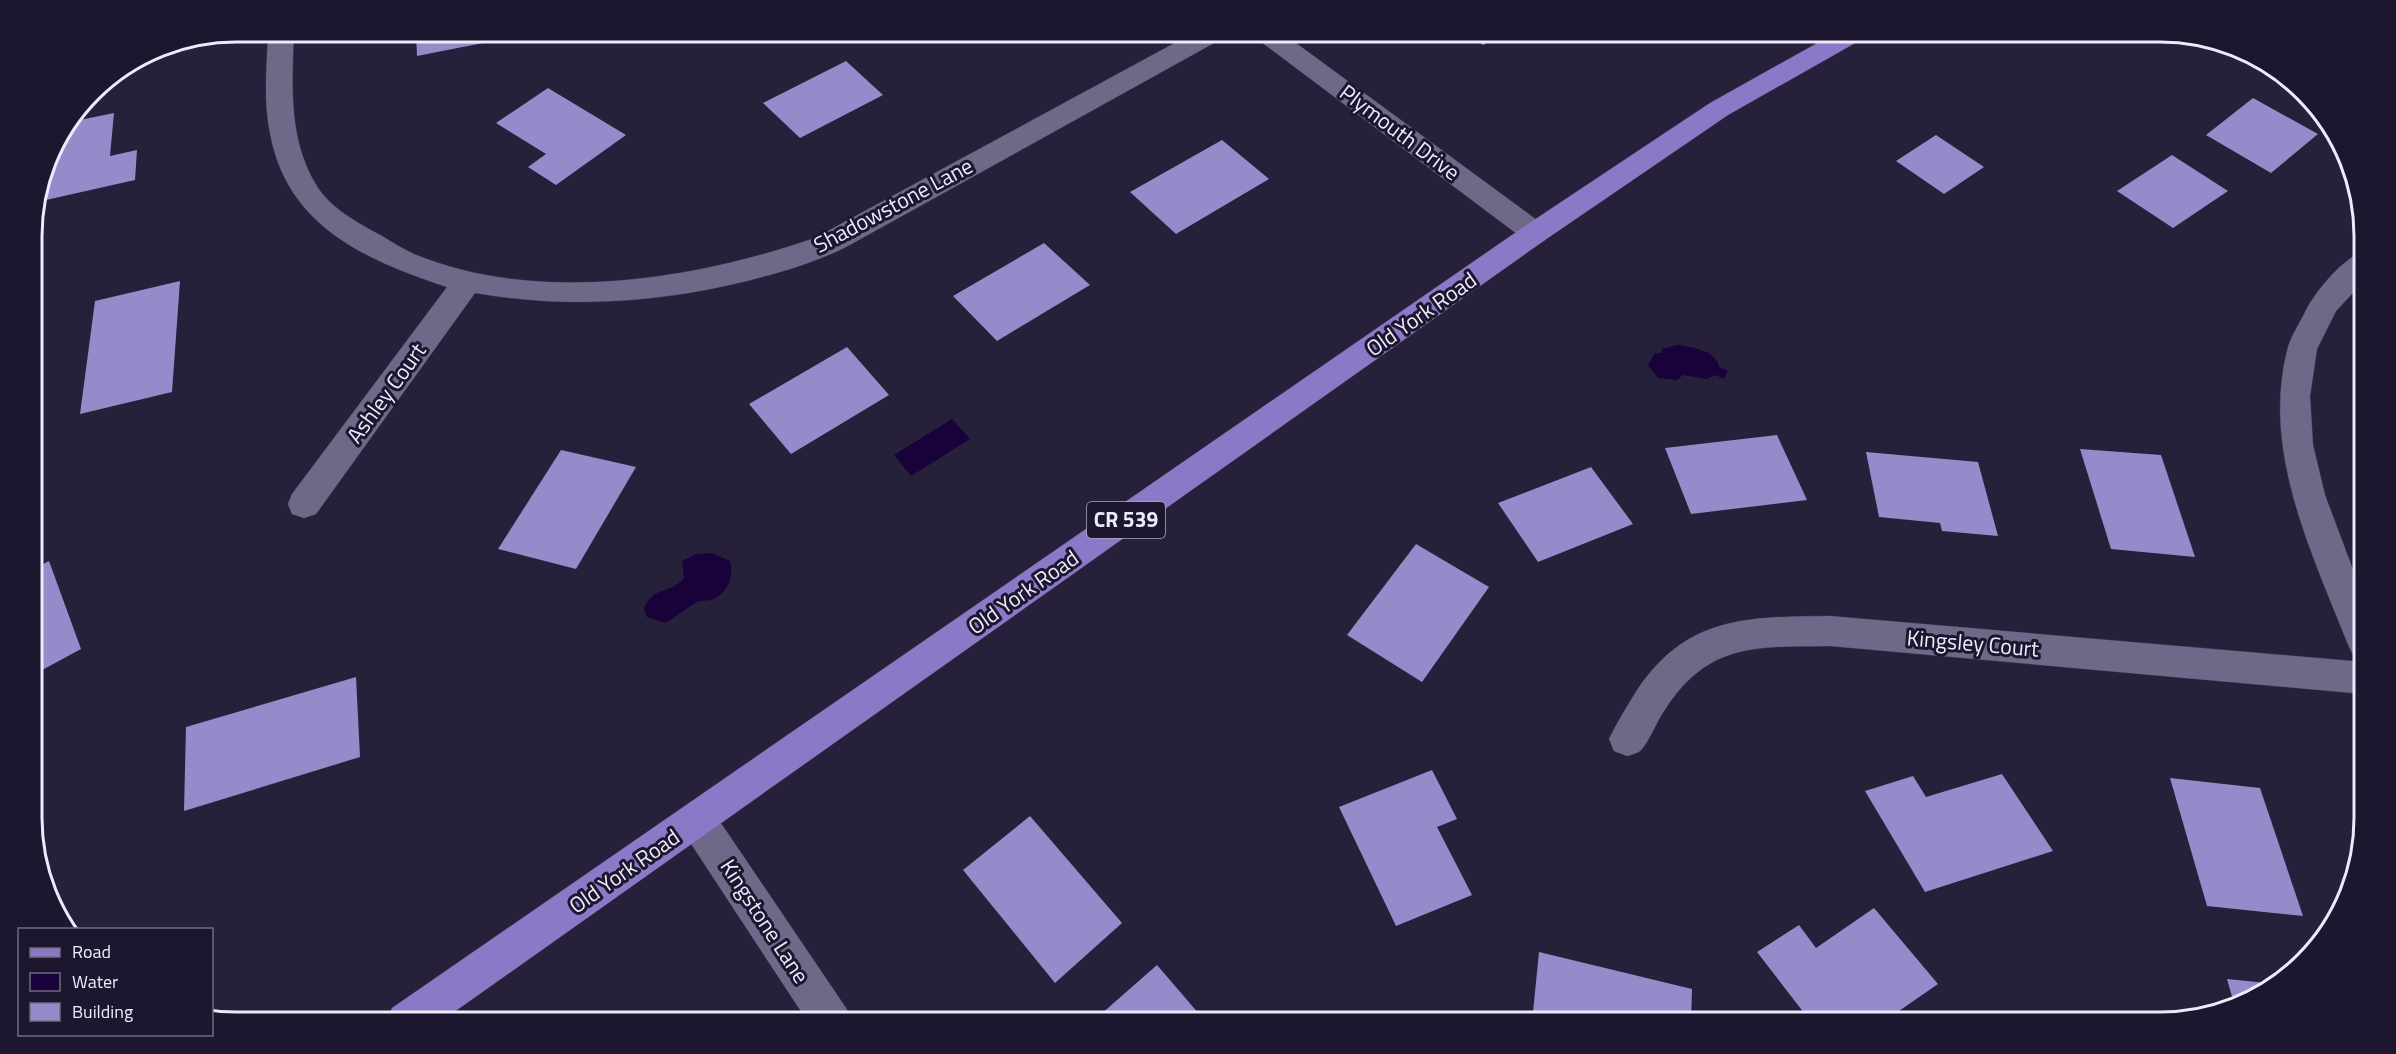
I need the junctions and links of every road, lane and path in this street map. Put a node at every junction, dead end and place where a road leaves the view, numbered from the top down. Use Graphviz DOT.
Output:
graph roads {
  1 [pos="281,42"];
  2 [pos="1196,42"];
  3 [pos="1278,42"];
  4 [pos="1837,42"];
  5 [pos="1535,233"];
  6 [pos="2354,271"];
  7 [pos="467,282"];
  8 [pos="304,504"];
  9 [pos="2354,615"];
  10 [pos="2354,677"];
  11 [pos="1627,739"];
  12 [pos="698,820"];
  13 [pos="420,1012"];
  14 [pos="825,1012"];
  1 -- 7 [label="street, Shadowstone Lane"];
  2 -- 7 [label="street, Shadowstone Lane"];
  3 -- 5 [label="street, Plymouth Drive"];
  4 -- 5 [label="main road, Old York Road / CR 539"];
  5 -- 12 [label="main road, Old York Road / CR 539"];
  6 -- 9 [label="street"];
  7 -- 8 [label="street, Ashley Court"];
  10 -- 11 [label="street, Kingsley Court"];
  12 -- 13 [label="main road, Old York Road / CR 539"];
  12 -- 14 [label="street, Kingstone Lane"];
}
